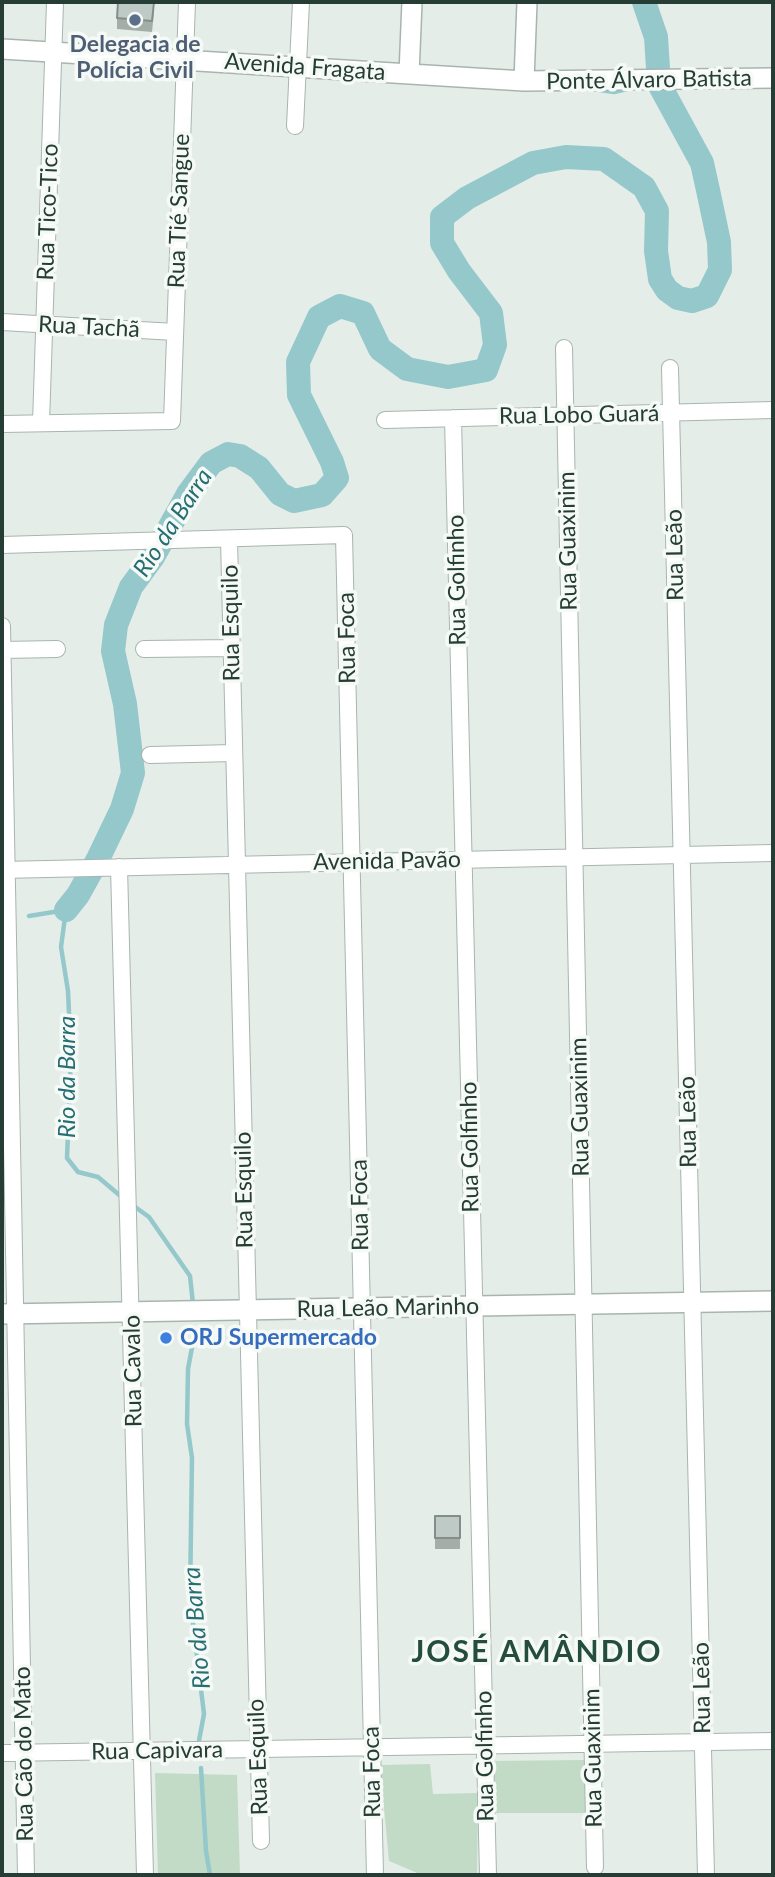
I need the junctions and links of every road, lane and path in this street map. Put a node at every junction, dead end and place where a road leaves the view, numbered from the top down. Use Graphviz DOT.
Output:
graph roads {
  1 [pos="55,2"];
  2 [pos="187,2"];
  3 [pos="301,2"];
  4 [pos="412,2"];
  5 [pos="527,2"];
  6 [pos="2,48"];
  7 [pos="54,52"];
  8 [pos="185,60"];
  9 [pos="298,67"];
  10 [pos="409,74"];
  11 [pos="773,79"];
  12 [pos="524,81"];
  13 [pos="295,126"];
  14 [pos="2,322"];
  15 [pos="44,325"];
  16 [pos="176,332"];
  17 [pos="564,348"];
  18 [pos="670,368"];
  19 [pos="773,410"];
  20 [pos="671,413"];
  21 [pos="565,416"];
  22 [pos="453,418"];
  23 [pos="385,420"];
  24 [pos="41,423"];
  25 [pos="2,424"];
  26 [pos="229,539"];
  27 [pos="2,545"];
  28 [pos="2,626"];
  29 [pos="232,648"];
  30 [pos="57,649"];
  31 [pos="144,649"];
  32 [pos="2,650"];
  33 [pos="234,753"];
  34 [pos="150,755"];
  35 [pos="773,853"];
  36 [pos="682,855"];
  37 [pos="575,857"];
  38 [pos="464,860"];
  39 [pos="352,862"];
  40 [pos="237,864"];
  41 [pos="119,867"];
  42 [pos="4,870"];
  43 [pos="773,1301"];
  44 [pos="692,1302"];
  45 [pos="584,1304"];
  46 [pos="474,1306"];
  47 [pos="362,1308"];
  48 [pos="247,1310"];
  49 [pos="131,1312"];
  50 [pos="8,1314"];
  51 [pos="773,1741"];
  52 [pos="703,1742"];
  53 [pos="593,1744"];
  54 [pos="485,1746"];
  55 [pos="372,1748"];
  56 [pos="258,1749"];
  57 [pos="142,1751"];
  58 [pos="2,1753"];
  59 [pos="23,1753"];
  60 [pos="261,1841"];
  61 [pos="595,1867"];
  62 [pos="26,1875"];
  63 [pos="145,1875"];
  64 [pos="375,1875"];
  65 [pos="488,1875"];
  66 [pos="706,1875"];
  1 -- 7 [label="street, Rua Tico-Tico"];
  2 -- 8 [label="street, Rua Tié Sangue"];
  3 -- 9 [label="street"];
  4 -- 10 [label="street"];
  5 -- 12 [label="street"];
  6 -- 7 [label="street, Avenida Fragata"];
  7 -- 8 [label="street, Avenida Fragata"];
  7 -- 15 [label="street, Rua Tico-Tico"];
  8 -- 9 [label="street, Avenida Fragata"];
  8 -- 16 [label="street, Rua Tié Sangue"];
  9 -- 10 [label="street, Avenida Fragata"];
  9 -- 13 [label="street"];
  10 -- 12 [label="street, Avenida Fragata"];
  11 -- 12 [label="street, Ponte Álvaro Batista"];
  14 -- 15 [label="street, Rua Tachã"];
  15 -- 16 [label="street, Rua Tachã"];
  15 -- 24 [label="street, Rua Tico-Tico"];
  16 -- 24 [label="street, Rua Tié Sangue"];
  17 -- 21 [label="street, Rua Guaxinim"];
  18 -- 20 [label="street, Rua Leão"];
  19 -- 20 [label="street, Rua Lobo Guará"];
  20 -- 21 [label="street, Rua Lobo Guará"];
  20 -- 36 [label="street, Rua Leão"];
  21 -- 22 [label="street, Rua Lobo Guará"];
  21 -- 37 [label="street, Rua Guaxinim"];
  22 -- 23 [label="street, Rua Lobo Guará"];
  22 -- 38 [label="street, Rua Golfinho"];
  24 -- 25 [label="street"];
  26 -- 27 [label="street"];
  26 -- 29 [label="street, Rua Esquilo"];
  26 -- 39 [label="street, Rua Foca"];
  28 -- 32 [label="street, Rua Cão do Mato"];
  29 -- 31 [label="street"];
  29 -- 33 [label="street, Rua Esquilo"];
  30 -- 32 [label="street"];
  32 -- 42 [label="street, Rua Cão do Mato"];
  33 -- 34 [label="street"];
  33 -- 40 [label="street, Rua Esquilo"];
  35 -- 36 [label="street, Avenida Pavão"];
  36 -- 37 [label="street, Avenida Pavão"];
  36 -- 44 [label="street, Rua Leão"];
  37 -- 38 [label="street, Avenida Pavão"];
  37 -- 45 [label="street, Rua Guaxinim"];
  38 -- 39 [label="street, Avenida Pavão"];
  38 -- 46 [label="street, Rua Golfinho"];
  39 -- 40 [label="street, Avenida Pavão"];
  39 -- 47 [label="street, Rua Foca"];
  40 -- 41 [label="street, Avenida Pavão"];
  40 -- 48 [label="street, Rua Esquilo"];
  41 -- 42 [label="street, Avenida Pavão"];
  41 -- 49 [label="street, Rua Cavalo"];
  42 -- 50 [label="street, Rua Cão do Mato"];
  43 -- 44 [label="street, Rua Leão Marinho"];
  44 -- 45 [label="street, Rua Leão Marinho"];
  44 -- 52 [label="street, Rua Leão"];
  45 -- 46 [label="street, Rua Leão Marinho"];
  45 -- 53 [label="street, Rua Guaxinim"];
  46 -- 47 [label="street, Rua Leão Marinho"];
  46 -- 54 [label="street, Rua Golfinho"];
  47 -- 48 [label="street, Rua Leão Marinho"];
  47 -- 55 [label="street, Rua Foca"];
  48 -- 49 [label="street, Rua Leão Marinho"];
  48 -- 56 [label="street, Rua Esquilo"];
  49 -- 50 [label="street, Rua Leão Marinho"];
  49 -- 57 [label="street, Rua Cavalo"];
  50 -- 59 [label="street, Rua Cão do Mato"];
  51 -- 52 [label="street, Rua Capivara"];
  52 -- 53 [label="street, Rua Capivara"];
  52 -- 66 [label="street, Rua Leão"];
  53 -- 54 [label="street, Rua Capivara"];
  53 -- 61 [label="street, Rua Guaxinim"];
  54 -- 55 [label="street, Rua Capivara"];
  54 -- 65 [label="street, Rua Golfinho"];
  55 -- 56 [label="street, Rua Capivara"];
  55 -- 64 [label="street, Rua Foca"];
  56 -- 57 [label="street, Rua Capivara"];
  56 -- 60 [label="street, Rua Esquilo"];
  57 -- 59 [label="street, Rua Capivara"];
  57 -- 63 [label="street, Rua Cavalo"];
  58 -- 59 [label="street, Rua Capivara"];
  59 -- 62 [label="street, Rua Cão do Mato"];
}
